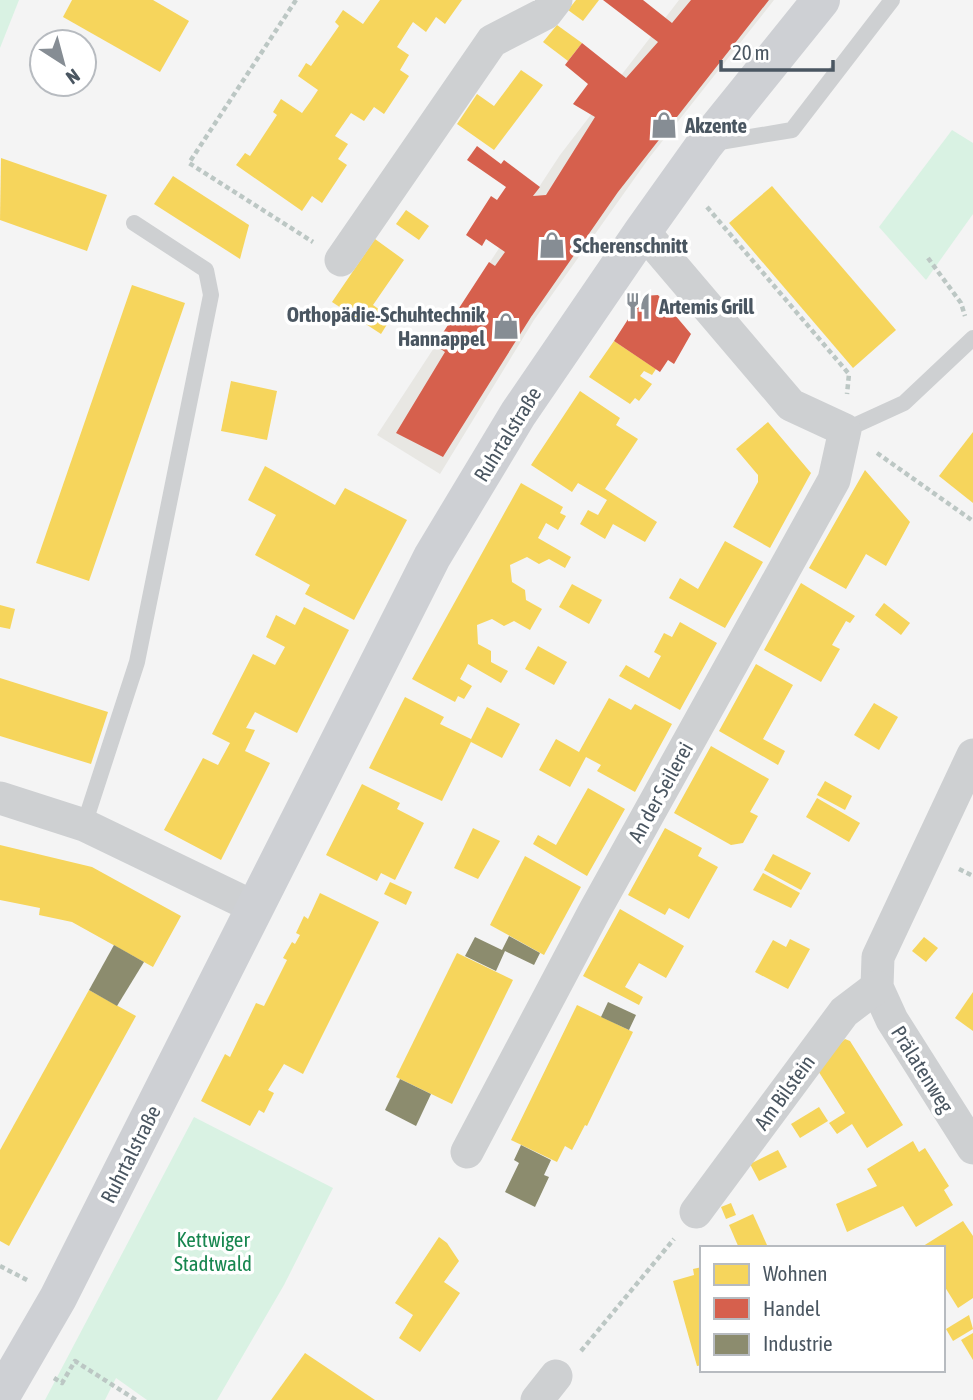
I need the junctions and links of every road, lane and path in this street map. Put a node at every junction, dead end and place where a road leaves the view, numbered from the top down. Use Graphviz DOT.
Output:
graph roads {
  1 [pos="296,0"];
  2 [pos="556,0"];
  3 [pos="821,0"];
  4 [pos="892,0"];
  5 [pos="705,144"];
  6 [pos="682,177"];
  7 [pos="134,223"];
  8 [pos="643,231"];
  9 [pos="928,258"];
  10 [pos="341,260"];
  11 [pos="973,338"];
  12 [pos="845,430"];
  13 [pos="973,521"];
  14 [pos="973,755"];
  15 [pos="0,798"];
  16 [pos="84,825"];
  17 [pos="254,907"];
  18 [pos="877,987"];
  19 [pos="973,1148"];
  20 [pos="467,1152"];
  21 [pos="696,1212"];
  22 [pos="62,1383"];
  23 [pos="547,1388"];
  24 [pos="0,1398"];
  25 [pos="136,1400"];
  1 -- 10 [label="path"];
  2 -- 10 [label="street"];
  3 -- 5 [label="main road, Ruhrtalstraße"];
  4 -- 5 [label="lane"];
  5 -- 6 [label="main road, Ruhrtalstraße"];
  6 -- 8 [label="main road, Ruhrtalstraße"];
  6 -- 12 [label="path"];
  7 -- 16 [label="lane"];
  8 -- 12 [label="street"];
  8 -- 17 [label="main road, Ruhrtalstraße"];
  9 -- 11 [label="path"];
  11 -- 12 [label="lane"];
  12 -- 13 [label="path"];
  12 -- 20 [label="street, An der Seilerei"];
  14 -- 18 [label="street"];
  15 -- 16 [label="street"];
  16 -- 17 [label="street"];
  17 -- 24 [label="main road, Ruhrtalstraße"];
  18 -- 19 [label="street, Prälatenweg"];
  18 -- 21 [label="street, Am Bilstein"];
  21 -- 23 [label="path"];
  22 -- 25 [label="path"];
}
